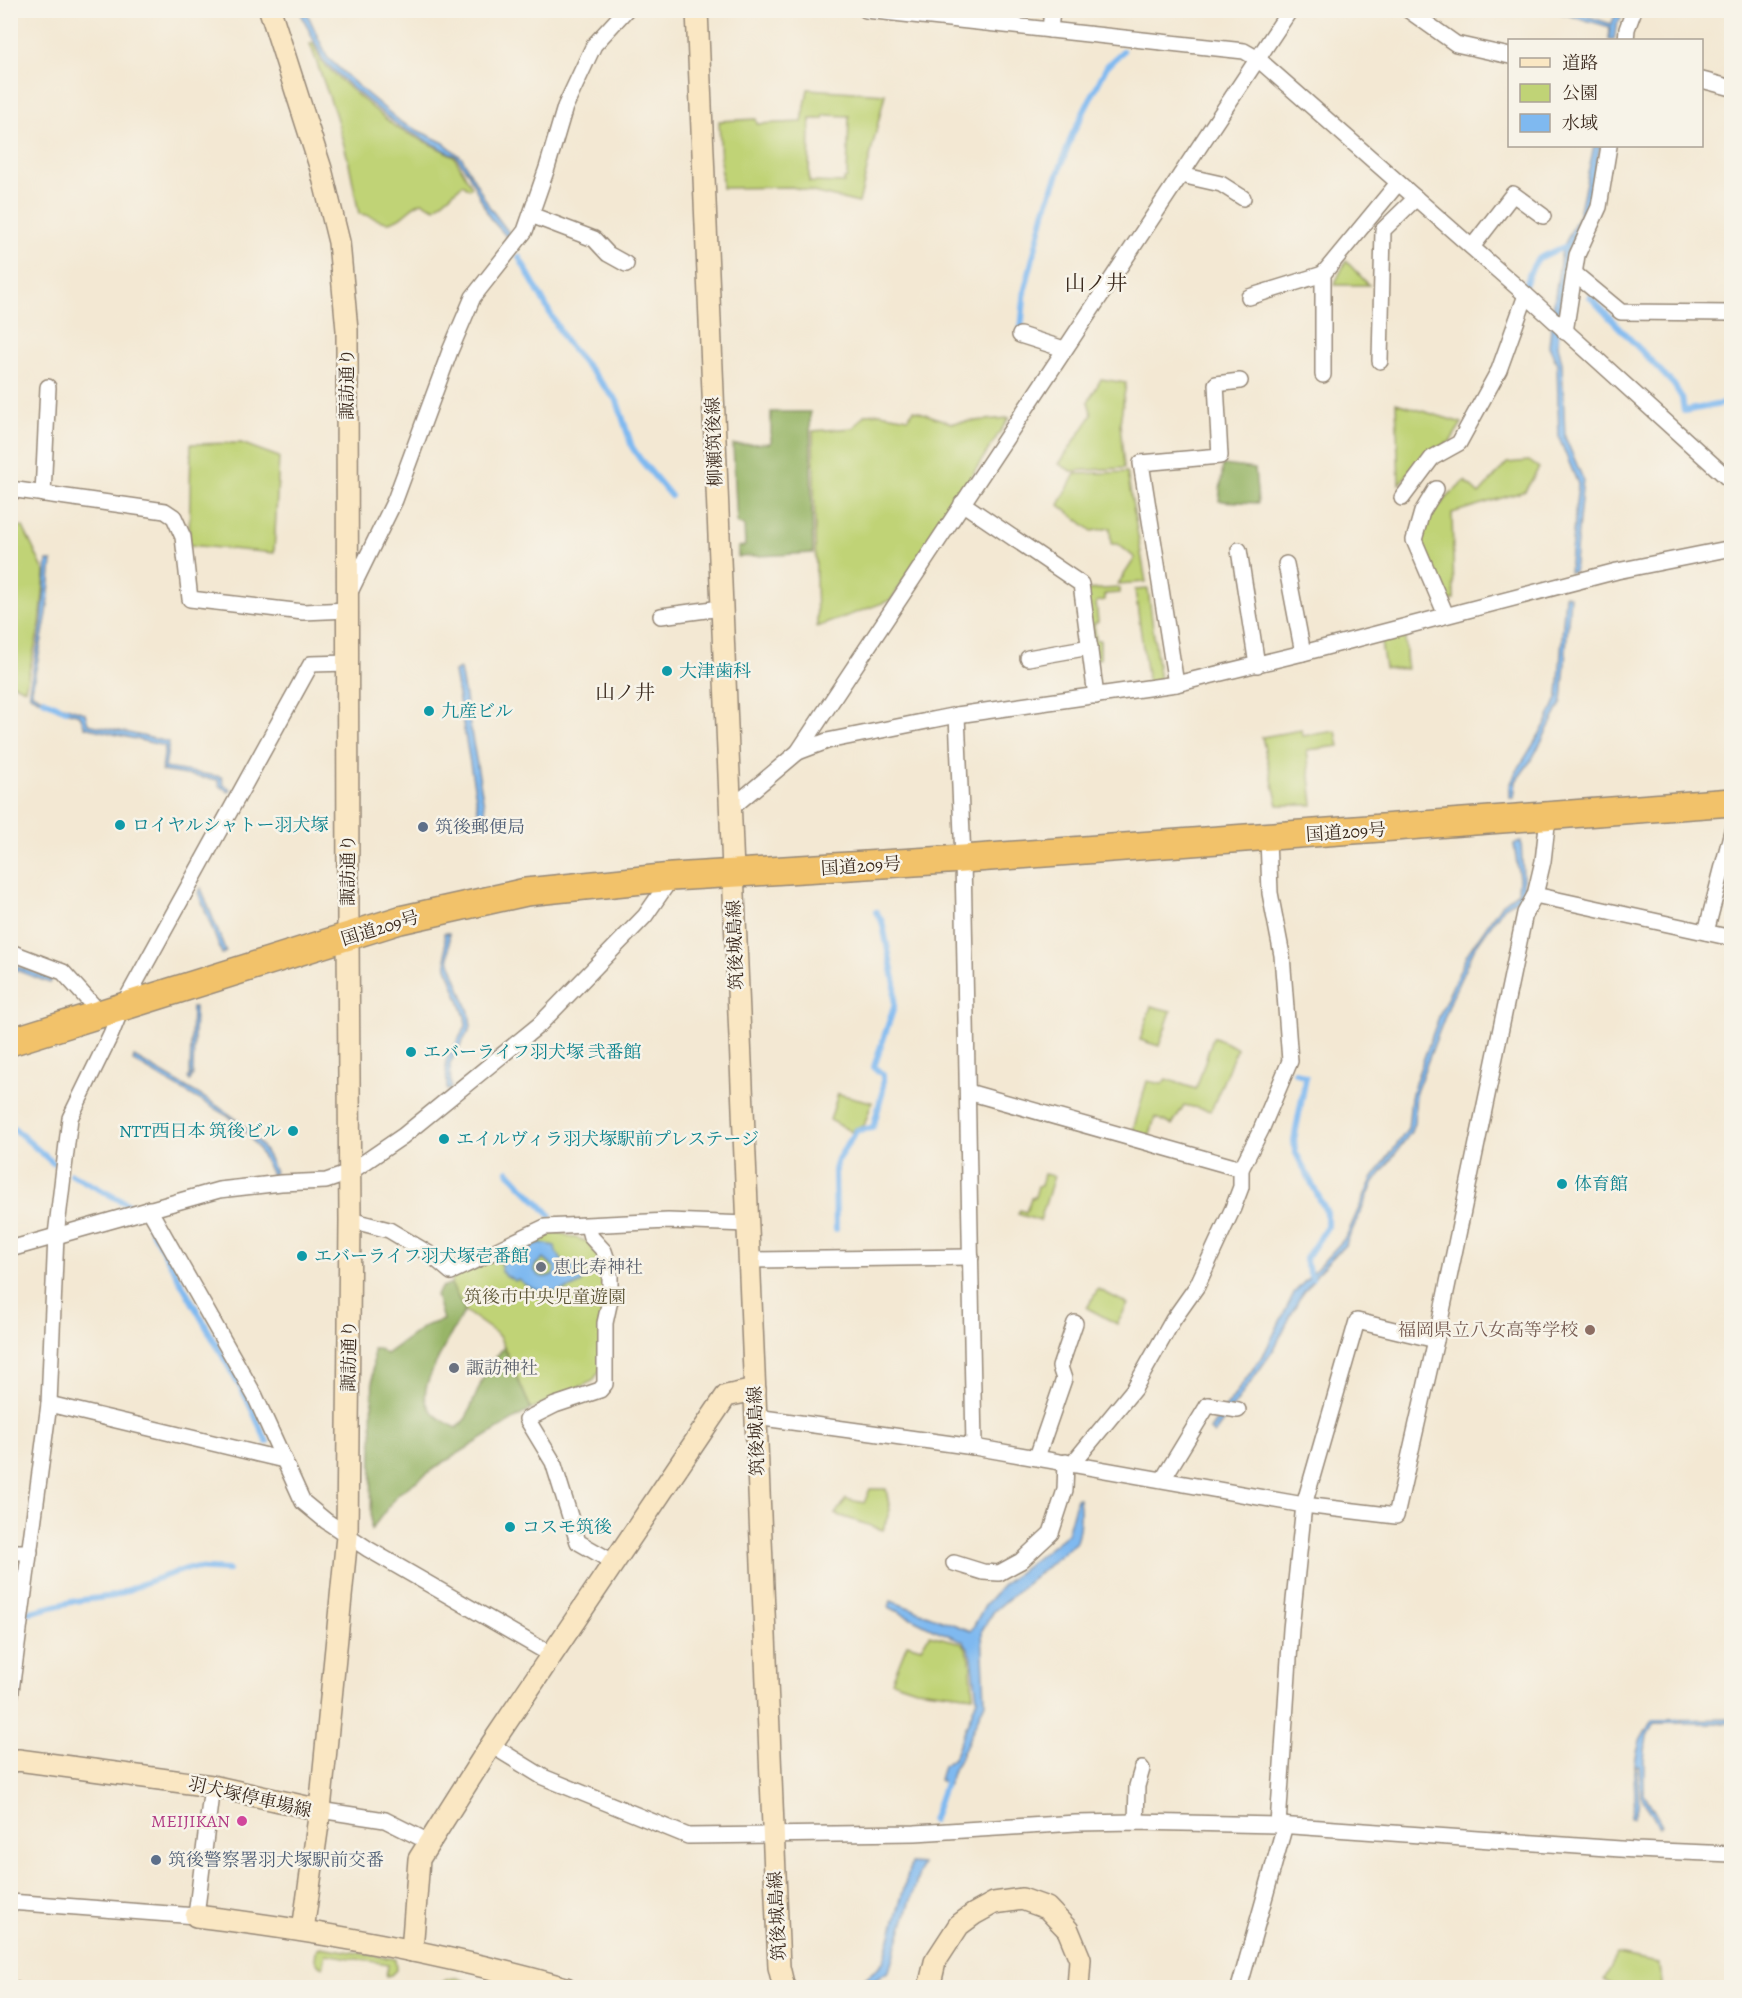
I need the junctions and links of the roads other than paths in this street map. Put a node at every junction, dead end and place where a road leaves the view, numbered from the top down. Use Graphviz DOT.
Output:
graph roads {
  1 [pos="270,10"];
  2 [pos="626,10"];
  3 [pos="696,10"];
  4 [pos="866,10"];
  5 [pos="1052,10"];
  6 [pos="1290,10"];
  7 [pos="1408,10"];
  8 [pos="1634,10"];
  9 [pos="1050,30"];
  10 [pos="1626,39"];
  11 [pos="1508,56"];
  12 [pos="1258,59"];
  13 [pos="1703,81"];
  14 [pos="1731,88"];
  15 [pos="1609,147"];
  16 [pos="1181,175"];
  17 [pos="1398,183"];
  18 [pos="1243,198"];
  19 [pos="1416,198"];
  20 [pos="531,215"];
  21 [pos="1544,216"];
  22 [pos="1472,247"];
  23 [pos="626,264"];
  24 [pos="1574,273"];
  25 [pos="1323,274"];
  26 [pos="1526,295"];
  27 [pos="1249,297"];
  28 [pos="1731,313"];
  29 [pos="1565,332"];
  30 [pos="1020,335"];
  31 [pos="1064,349"];
  32 [pos="1380,361"];
  33 [pos="1323,375"];
  34 [pos="1240,381"];
  35 [pos="48,387"];
  36 [pos="1731,482"];
  37 [pos="10,489"];
  38 [pos="1436,489"];
  39 [pos="43,494"];
  40 [pos="1402,498"];
  41 [pos="962,503"];
  42 [pos="1731,548"];
  43 [pos="1239,549"];
  44 [pos="1286,564"];
  45 [pos="349,602"];
  46 [pos="721,608"];
  47 [pos="1446,615"];
  48 [pos="661,616"];
  49 [pos="1090,647"];
  50 [pos="1303,653"];
  51 [pos="1028,658"];
  52 [pos="349,663"];
  53 [pos="1257,664"];
  54 [pos="1176,684"];
  55 [pos="1096,696"];
  56 [pos="957,715"];
  57 [pos="798,752"];
  58 [pos="1731,802"];
  59 [pos="729,810"];
  60 [pos="1548,817"];
  61 [pos="1731,831"];
  62 [pos="1268,838"];
  63 [pos="963,859"];
  64 [pos="732,873"];
  65 [pos="672,877"];
  66 [pos="1535,896"];
  67 [pos="1706,932"];
  68 [pos="348,938"];
  69 [pos="1731,938"];
  70 [pos="13,952"];
  71 [pos="112,1011"];
  72 [pos="10,1042"];
  73 [pos="968,1092"];
  74 [pos="1241,1169"];
  75 [pos="349,1173"];
  76 [pos="149,1209"];
  77 [pos="350,1220"];
  78 [pos="747,1224"];
  79 [pos="588,1226"];
  80 [pos="56,1235"];
  81 [pos="10,1249"];
  82 [pos="971,1257"];
  83 [pos="749,1260"];
  84 [pos="1075,1323"];
  85 [pos="1436,1340"];
  86 [pos="754,1390"];
  87 [pos="50,1404"];
  88 [pos="1231,1409"];
  89 [pos="756,1417"];
  90 [pos="974,1447"];
  91 [pos="1037,1457"];
  92 [pos="284,1460"];
  93 [pos="1070,1462"];
  94 [pos="1162,1479"];
  95 [pos="1304,1505"];
  96 [pos="347,1536"];
  97 [pos="10,1552"];
  98 [pos="30,1552"];
  99 [pos="606,1558"];
  100 [pos="954,1563"];
  101 [pos="543,1650"];
  102 [pos="10,1698"];
  103 [pos="491,1745"];
  104 [pos="10,1762"];
  105 [pos="1142,1769"];
  106 [pos="212,1786"];
  107 [pos="320,1810"];
  108 [pos="1136,1822"];
  109 [pos="1281,1825"];
  110 [pos="774,1834"];
  111 [pos="429,1842"];
  112 [pos="1731,1854"];
  113 [pos="10,1902"];
  114 [pos="196,1916"];
  115 [pos="303,1930"];
  116 [pos="412,1950"];
  117 [pos="567,1988"];
  118 [pos="784,1988"];
  119 [pos="929,1988"];
  120 [pos="1078,1988"];
  121 [pos="1239,1988"];
  1 -- 45 [label="main road, 諏訪通り"];
  2 -- 20 [label="street"];
  3 -- 46 [label="main road, 柳瀬筑後線"];
  4 -- 9 [label="street"];
  5 -- 9 [label="street"];
  6 -- 12 [label="street"];
  7 -- 11 [label="street"];
  8 -- 10 [label="street"];
  9 -- 12 [label="street"];
  12 -- 16 [label="street"];
  12 -- 17 [label="street"];
  13 -- 14 [label="street"];
  15 -- 24 [label="street"];
  16 -- 18 [label="street"];
  16 -- 31 [label="street"];
  17 -- 19 [label="street"];
  17 -- 25 [label="street"];
  19 -- 22 [label="street"];
  19 -- 32 [label="street"];
  20 -- 23 [label="street"];
  20 -- 45 [label="street"];
  21 -- 22 [label="street"];
  22 -- 26 [label="street"];
  24 -- 28 [label="street"];
  24 -- 29 [label="street"];
  25 -- 27 [label="street"];
  25 -- 33 [label="street"];
  26 -- 29 [label="street"];
  26 -- 40 [label="street"];
  29 -- 36 [label="street"];
  30 -- 31 [label="street"];
  31 -- 41 [label="street"];
  34 -- 54 [label="street"];
  35 -- 39 [label="street"];
  37 -- 39 [label="street"];
  38 -- 47 [label="street"];
  39 -- 45 [label="street"];
  41 -- 49 [label="street"];
  41 -- 57 [label="street"];
  42 -- 47 [label="street"];
  43 -- 53 [label="street"];
  44 -- 50 [label="street"];
  45 -- 52 [label="main road, 諏訪通り"];
  46 -- 48 [label="street"];
  46 -- 59 [label="main road, 柳瀬筑後線"];
  47 -- 50 [label="street"];
  49 -- 51 [label="street"];
  49 -- 55 [label="street"];
  50 -- 53 [label="street"];
  52 -- 68 [label="main road, 諏訪通り"];
  52 -- 71 [label="street"];
  53 -- 54 [label="street"];
  54 -- 55 [label="street"];
  55 -- 56 [label="street"];
  56 -- 57 [label="street"];
  56 -- 63 [label="street"];
  57 -- 59 [label="street"];
  58 -- 60 [label="highway, 国道209号"];
  59 -- 64 [label="main road, 柳瀬筑後線"];
  60 -- 62 [label="highway, 国道209号"];
  60 -- 66 [label="street"];
  61 -- 67 [label="street"];
  62 -- 63 [label="highway, 国道209号"];
  62 -- 74 [label="street"];
  63 -- 64 [label="highway, 国道209号"];
  63 -- 73 [label="street"];
  64 -- 65 [label="highway, 国道209号"];
  64 -- 78 [label="main road, 筑後城島線"];
  65 -- 68 [label="highway, 国道209号"];
  65 -- 75 [label="street"];
  66 -- 67 [label="street"];
  66 -- 85 [label="street"];
  67 -- 69 [label="street"];
  68 -- 71 [label="highway, 国道209号"];
  68 -- 75 [label="main road, 諏訪通り"];
  70 -- 71 [label="street"];
  71 -- 72 [label="highway, 国道209号"];
  71 -- 80 [label="street"];
  73 -- 74 [label="street"];
  73 -- 82 [label="street"];
  74 -- 93 [label="street"];
  75 -- 76 [label="street"];
  75 -- 77 [label="main road, 諏訪通り"];
  76 -- 80 [label="street"];
  76 -- 92 [label="street"];
  77 -- 79 [label="street"];
  77 -- 96 [label="main road, 諏訪通り"];
  78 -- 79 [label="street"];
  78 -- 83 [label="main road, 筑後城島線"];
  79 -- 99 [label="street"];
  80 -- 81 [label="street"];
  80 -- 87 [label="street"];
  82 -- 83 [label="street"];
  82 -- 90 [label="street"];
  83 -- 86 [label="main road, 筑後城島線"];
  84 -- 91 [label="street"];
  85 -- 95 [label="street"];
  85 -- 95 [label="street"];
  86 -- 89 [label="main road, 筑後城島線"];
  86 -- 103 [label="main road"];
  87 -- 92 [label="street"];
  87 -- 98 [label="street"];
  88 -- 94 [label="street"];
  89 -- 90 [label="street"];
  89 -- 110 [label="main road, 筑後城島線"];
  90 -- 91 [label="street"];
  91 -- 93 [label="street"];
  92 -- 96 [label="street"];
  93 -- 94 [label="street"];
  93 -- 100 [label="street"];
  94 -- 95 [label="street"];
  95 -- 109 [label="street"];
  96 -- 101 [label="street"];
  96 -- 107 [label="main road, 諏訪通り"];
  97 -- 98 [label="street"];
  98 -- 102 [label="street"];
  103 -- 110 [label="street"];
  103 -- 111 [label="main road"];
  104 -- 106 [label="main road, 羽犬塚停車場線"];
  105 -- 108 [label="street"];
  106 -- 107 [label="main road, 羽犬塚停車場線"];
  106 -- 114 [label="street"];
  107 -- 111 [label="street"];
  107 -- 115 [label="main road, 羽犬塚停車場線"];
  108 -- 109 [label="street"];
  108 -- 110 [label="street"];
  109 -- 112 [label="street"];
  109 -- 121 [label="street"];
  110 -- 118 [label="main road, 筑後城島線"];
  111 -- 116 [label="main road"];
  113 -- 114 [label="street"];
  114 -- 115 [label="main road"];
  115 -- 116 [label="main road"];
  116 -- 117 [label="main road"];
  119 -- 120 [label="main road"];
}
